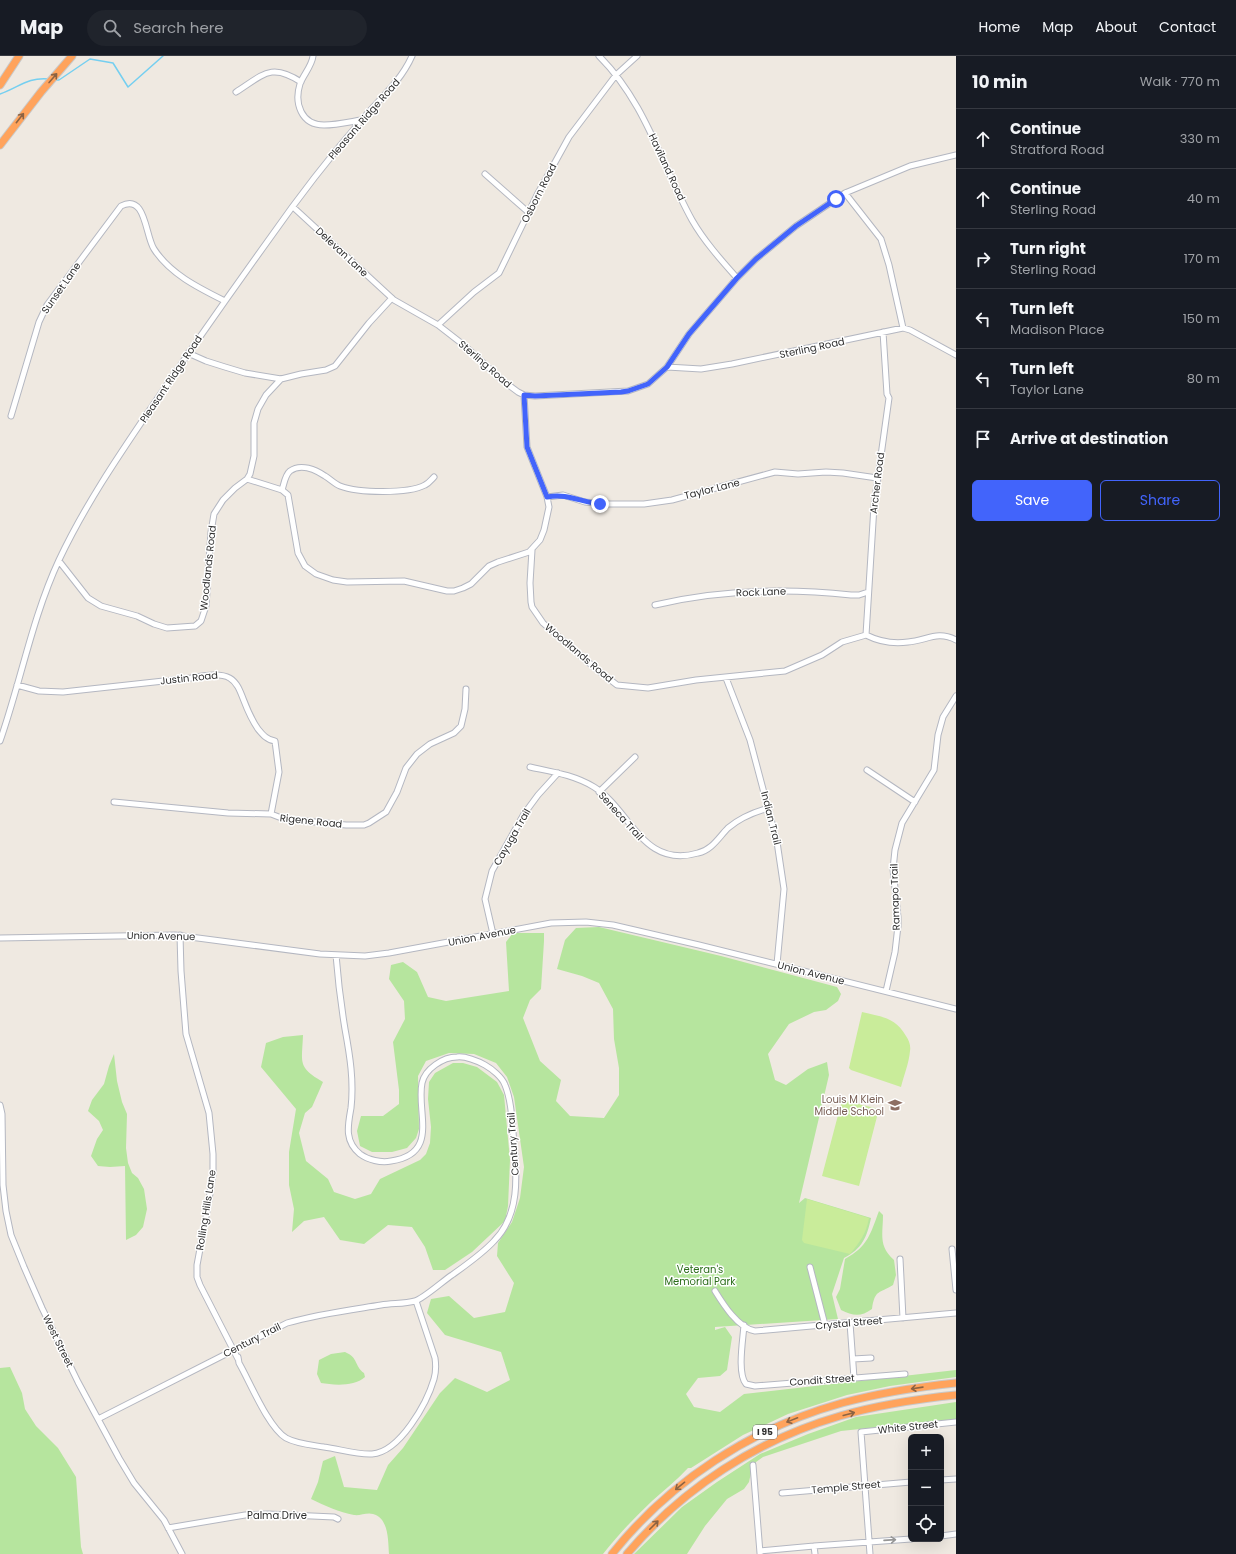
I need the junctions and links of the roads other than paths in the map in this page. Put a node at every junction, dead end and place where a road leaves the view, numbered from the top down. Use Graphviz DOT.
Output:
graph roads {
  1 [pos="19,56"];
  2 [pos="72,56"];
  3 [pos="313,56"];
  4 [pos="412,56"];
  5 [pos="599,56"];
  6 [pos="637,56"];
  7 [pos="616,75"];
  8 [pos="301,82"];
  9 [pos="1,84"];
  10 [pos="236,92"];
  11 [pos="361,120"];
  12 [pos="0,145"];
  13 [pos="956,155"];
  14 [pos="485,174"];
  15 [pos="845,193"];
  16 [pos="293,207"];
  17 [pos="528,212"];
  18 [pos="737,278"];
  19 [pos="392,298"];
  20 [pos="225,301"];
  21 [pos="438,325"];
  22 [pos="903,328"];
  23 [pos="883,332"];
  24 [pos="188,353"];
  25 [pos="956,355"];
  26 [pos="667,367"];
  27 [pos="281,379"];
  28 [pos="524,395"];
  29 [pos="11,416"];
  30 [pos="434,477"];
  31 [pos="877,478"];
  32 [pos="247,479"];
  33 [pos="282,490"];
  34 [pos="547,497"];
  35 [pos="532,550"];
  36 [pos="58,561"];
  37 [pos="868,592"];
  38 [pos="655,605"];
  39 [pos="866,635"];
  40 [pos="956,640"];
  41 [pos="726,678"];
  42 [pos="17,685"];
  43 [pos="466,689"];
  44 [pos="956,696"];
  45 [pos="0,741"];
  46 [pos="635,757"];
  47 [pos="530,767"];
  48 [pos="867,770"];
  49 [pos="558,773"];
  50 [pos="599,792"];
  51 [pos="114,802"];
  52 [pos="915,802"];
  53 [pos="769,808"];
  54 [pos="271,814"];
  55 [pos="493,934"];
  56 [pos="180,935"];
  57 [pos="0,938"];
  58 [pos="336,955"];
  59 [pos="778,964"];
  60 [pos="886,991"];
  61 [pos="956,1009"];
  62 [pos="0,1105"];
  63 [pos="952,1249"];
  64 [pos="900,1258"];
  65 [pos="810,1267"];
  66 [pos="715,1290"];
  67 [pos="956,1290"];
  68 [pos="416,1301"];
  69 [pos="956,1313"];
  70 [pos="903,1318"];
  71 [pos="850,1323"];
  72 [pos="825,1325"];
  73 [pos="744,1326"];
  74 [pos="236,1349"];
  75 [pos="871,1358"];
  76 [pos="853,1360"];
  77 [pos="905,1374"];
  78 [pos="854,1378"];
  79 [pos="956,1383"];
  80 [pos="956,1394"];
  81 [pos="98,1419"];
  82 [pos="956,1422"];
  83 [pos="753,1465"];
  84 [pos="956,1479"];
  85 [pos="944,1480"];
  86 [pos="908,1482"];
  87 [pos="864,1485"];
  88 [pos="782,1492"];
  89 [pos="338,1518"];
  90 [pos="168,1528"];
  91 [pos="956,1534"];
  92 [pos="944,1536"];
  93 [pos="908,1539"];
  94 [pos="869,1542"];
  95 [pos="814,1546"];
  96 [pos="760,1552"];
  97 [pos="182,1554"];
  98 [pos="612,1554"];
  99 [pos="627,1554"];
  100 [pos="815,1554"];
  101 [pos="870,1554"];
  1 -- 9 [label="highway"];
  12 -- 2 [label="highway, one-way"];
  3 -- 8 [label="street"];
  4 -- 11 [label="street, Pleasant Ridge Road"];
  5 -- 7 [label="street, Haviland Road"];
  6 -- 7 [label="street, Osborn Road"];
  7 -- 17 [label="street, Osborn Road"];
  7 -- 18 [label="street, Haviland Road"];
  8 -- 10 [label="street"];
  8 -- 11 [label="street"];
  11 -- 16 [label="street, Pleasant Ridge Road"];
  13 -- 15 [label="street"];
  14 -- 17 [label="street"];
  15 -- 18 [label="street"];
  15 -- 22 [label="street"];
  16 -- 19 [label="street, Delevan Lane"];
  16 -- 20 [label="street, Pleasant Ridge Road"];
  17 -- 21 [label="street, Osborn Road"];
  18 -- 26 [label="street"];
  19 -- 21 [label="street, Sterling Road"];
  19 -- 27 [label="street"];
  20 -- 24 [label="street, Pleasant Ridge Road"];
  20 -- 29 [label="street, Sunset Lane"];
  21 -- 28 [label="street, Sterling Road"];
  22 -- 23 [label="street, Sterling Road"];
  22 -- 25 [label="street"];
  23 -- 26 [label="street, Sterling Road"];
  23 -- 31 [label="street, Archer Road"];
  24 -- 27 [label="street"];
  24 -- 36 [label="street, Pleasant Ridge Road"];
  26 -- 28 [label="street"];
  27 -- 32 [label="street"];
  28 -- 34 [label="street"];
  30 -- 33 [label="street"];
  31 -- 34 [label="street, Taylor Lane"];
  31 -- 37 [label="street, Archer Road"];
  32 -- 33 [label="street"];
  32 -- 36 [label="street, Woodlands Road"];
  33 -- 35 [label="street"];
  34 -- 35 [label="street"];
  35 -- 41 [label="street, Woodlands Road"];
  36 -- 42 [label="street, Pleasant Ridge Road"];
  37 -- 38 [label="street, Rock Lane"];
  37 -- 39 [label="street, Archer Road"];
  39 -- 40 [label="street"];
  39 -- 41 [label="street, Woodlands Road"];
  41 -- 53 [label="street, Indian Trail"];
  42 -- 45 [label="street, Pleasant Ridge Road"];
  42 -- 54 [label="street, Justin Road"];
  43 -- 54 [label="street, Rigene Road"];
  44 -- 52 [label="street, Ramapo Trail"];
  46 -- 50 [label="street"];
  47 -- 49 [label="street, Seneca Trail"];
  48 -- 52 [label="street"];
  49 -- 50 [label="street, Seneca Trail"];
  49 -- 55 [label="street, Cayuga Trail"];
  50 -- 53 [label="street, Seneca Trail"];
  51 -- 54 [label="street, Rigene Road"];
  52 -- 60 [label="street, Ramapo Trail"];
  53 -- 59 [label="street, Indian Trail"];
  55 -- 58 [label="street, Union Avenue"];
  55 -- 59 [label="street, Union Avenue"];
  56 -- 57 [label="street, Union Avenue"];
  56 -- 58 [label="street, Union Avenue"];
  56 -- 74 [label="street, Rolling Hills Lane"];
  58 -- 68 [label="street, Century Trail"];
  59 -- 60 [label="street, Union Avenue"];
  60 -- 61 [label="street, Union Avenue"];
  62 -- 81 [label="street, West Street"];
  63 -- 67 [label="street"];
  64 -- 70 [label="street"];
  65 -- 72 [label="street"];
  66 -- 73 [label="street"];
  68 -- 74 [label="street, Century Trail"];
  68 -- 74 [label="street, Rolling Hills Lane"];
  69 -- 70 [label="street, Crystal Street"];
  70 -- 71 [label="street, Crystal Street"];
  71 -- 72 [label="street, Crystal Street"];
  71 -- 76 [label="street"];
  72 -- 73 [label="street, Crystal Street"];
  73 -- 78 [label="street, Condit Street"];
  74 -- 81 [label="street, Century Trail"];
  75 -- 76 [label="street"];
  76 -- 78 [label="street"];
  77 -- 78 [label="street, Condit Street"];
  79 -- 98 [label="highway, I 95, one-way"];
  99 -- 80 [label="highway, I 95, one-way"];
  81 -- 90 [label="street, West Street"];
  82 -- 87 [label="street, White Street"];
  83 -- 96 [label="street"];
  84 -- 85 [label="street"];
  86 -- 87 [label="street, Temple Street"];
  87 -- 88 [label="street, Temple Street"];
  87 -- 94 [label="street"];
  89 -- 90 [label="street, Palma Drive"];
  90 -- 97 [label="street, West Street"];
  91 -- 92 [label="street"];
  94 -- 93 [label="street, one-way"];
  94 -- 95 [label="street"];
  94 -- 101 [label="street"];
  95 -- 96 [label="street"];
  95 -- 100 [label="street"];
}
